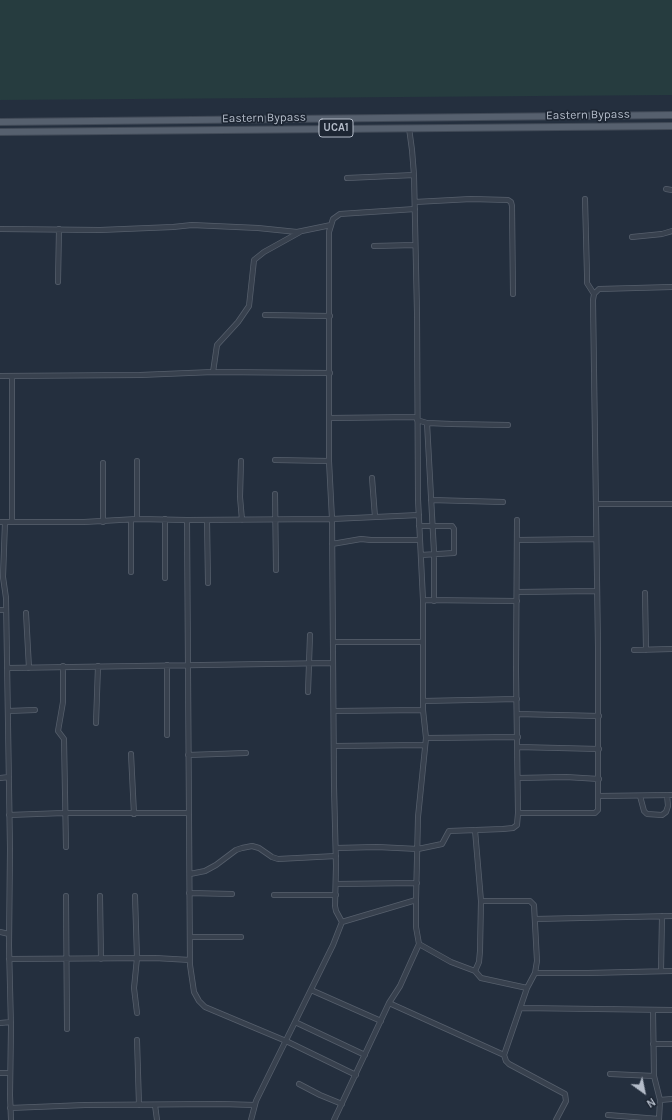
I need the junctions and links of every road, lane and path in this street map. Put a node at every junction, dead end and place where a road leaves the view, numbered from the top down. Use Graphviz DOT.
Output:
graph roads {
  1 [pos="669,115"];
  2 [pos="147,121"];
  3 [pos="0,122"];
  4 [pos="669,126"];
  5 [pos="408,128"];
  6 [pos="146,131"];
  7 [pos="0,132"];
  8 [pos="414,176"];
  9 [pos="347,178"];
  10 [pos="666,189"];
  11 [pos="672,190"];
  12 [pos="585,199"];
  13 [pos="415,202"];
  14 [pos="415,209"];
  15 [pos="331,224"];
  16 [pos="0,229"];
  17 [pos="59,229"];
  18 [pos="302,231"];
  19 [pos="672,231"];
  20 [pos="632,237"];
  21 [pos="415,245"];
  22 [pos="374,246"];
  23 [pos="58,282"];
  24 [pos="672,287"];
  25 [pos="513,294"];
  26 [pos="594,294"];
  27 [pos="265,315"];
  28 [pos="330,316"];
  29 [pos="213,372"];
  30 [pos="330,373"];
  31 [pos="0,376"];
  32 [pos="12,376"];
  33 [pos="330,418"];
  34 [pos="417,418"];
  35 [pos="427,422"];
  36 [pos="508,425"];
  37 [pos="275,460"];
  38 [pos="137,461"];
  39 [pos="241,461"];
  40 [pos="329,461"];
  41 [pos="103,463"];
  42 [pos="372,478"];
  43 [pos="275,494"];
  44 [pos="431,500"];
  45 [pos="503,502"];
  46 [pos="596,504"];
  47 [pos="672,504"];
  48 [pos="419,515"];
  49 [pos="375,517"];
  50 [pos="137,519"];
  51 [pos="332,519"];
  52 [pos="131,520"];
  53 [pos="165,520"];
  54 [pos="187,520"];
  55 [pos="207,520"];
  56 [pos="242,520"];
  57 [pos="276,520"];
  58 [pos="517,520"];
  59 [pos="3,522"];
  60 [pos="12,522"];
  61 [pos="103,522"];
  62 [pos="420,526"];
  63 [pos="433,526"];
  64 [pos="596,539"];
  65 [pos="420,540"];
  66 [pos="517,540"];
  67 [pos="332,544"];
  68 [pos="421,555"];
  69 [pos="434,555"];
  70 [pos="276,570"];
  71 [pos="131,572"];
  72 [pos="2,577"];
  73 [pos="165,578"];
  74 [pos="208,583"];
  75 [pos="597,591"];
  76 [pos="517,592"];
  77 [pos="645,593"];
  78 [pos="423,600"];
  79 [pos="434,600"];
  80 [pos="517,601"];
  81 [pos="0,610"];
  82 [pos="6,610"];
  83 [pos="26,613"];
  84 [pos="310,635"];
  85 [pos="333,642"];
  86 [pos="423,642"];
  87 [pos="672,649"];
  88 [pos="634,650"];
  89 [pos="646,650"];
  90 [pos="333,663"];
  91 [pos="309,664"];
  92 [pos="167,665"];
  93 [pos="187,665"];
  94 [pos="63,666"];
  95 [pos="98,666"];
  96 [pos="7,668"];
  97 [pos="29,668"];
  98 [pos="308,692"];
  99 [pos="517,699"];
  100 [pos="423,701"];
  101 [pos="35,710"];
  102 [pos="423,710"];
  103 [pos="8,711"];
  104 [pos="334,712"];
  105 [pos="517,714"];
  106 [pos="598,716"];
  107 [pos="96,724"];
  108 [pos="167,735"];
  109 [pos="518,737"];
  110 [pos="426,738"];
  111 [pos="425,745"];
  112 [pos="334,746"];
  113 [pos="518,747"];
  114 [pos="599,748"];
  115 [pos="246,753"];
  116 [pos="131,754"];
  117 [pos="188,754"];
  118 [pos="9,777"];
  119 [pos="0,778"];
  120 [pos="518,778"];
  121 [pos="599,780"];
  122 [pos="670,795"];
  123 [pos="599,796"];
  124 [pos="640,796"];
  125 [pos="189,812"];
  126 [pos="64,813"];
  127 [pos="518,813"];
  128 [pos="134,814"];
  129 [pos="9,815"];
  130 [pos="475,830"];
  131 [pos="66,847"];
  132 [pos="336,848"];
  133 [pos="418,849"];
  134 [pos="336,856"];
  135 [pos="190,874"];
  136 [pos="417,883"];
  137 [pos="336,884"];
  138 [pos="189,893"];
  139 [pos="232,894"];
  140 [pos="274,895"];
  141 [pos="336,895"];
  142 [pos="66,896"];
  143 [pos="100,896"];
  144 [pos="135,896"];
  145 [pos="416,900"];
  146 [pos="481,901"];
  147 [pos="662,916"];
  148 [pos="672,916"];
  149 [pos="535,919"];
  150 [pos="342,922"];
  151 [pos="0,932"];
  152 [pos="9,934"];
  153 [pos="190,937"];
  154 [pos="241,937"];
  155 [pos="419,944"];
  156 [pos="102,958"];
  157 [pos="137,958"];
  158 [pos="9,959"];
  159 [pos="66,959"];
  160 [pos="190,960"];
  161 [pos="475,971"];
  162 [pos="661,971"];
  163 [pos="672,971"];
  164 [pos="535,973"];
  165 [pos="527,988"];
  166 [pos="311,990"];
  167 [pos="389,1003"];
  168 [pos="521,1008"];
  169 [pos="653,1010"];
  170 [pos="672,1010"];
  171 [pos="137,1014"];
  172 [pos="381,1021"];
  173 [pos="11,1022"];
  174 [pos="295,1022"];
  175 [pos="0,1023"];
  176 [pos="67,1029"];
  177 [pos="137,1040"];
  178 [pos="286,1041"];
  179 [pos="653,1044"];
  180 [pos="672,1044"];
  181 [pos="365,1055"];
  182 [pos="504,1055"];
  183 [pos="0,1073"];
  184 [pos="10,1073"];
  185 [pos="610,1074"];
  186 [pos="356,1075"];
  187 [pos="654,1076"];
  188 [pos="299,1084"];
  189 [pos="672,1099"];
  190 [pos="660,1100"];
  191 [pos="342,1104"];
  192 [pos="139,1105"];
  193 [pos="156,1105"];
  194 [pos="255,1105"];
  195 [pos="10,1108"];
  196 [pos="608,1115"];
  197 [pos="10,1120"];
  198 [pos="157,1120"];
  199 [pos="251,1120"];
  200 [pos="334,1120"];
  201 [pos="556,1120"];
  202 [pos="659,1120"];
  1 -- 2 [label="main road, Eastern Bypass / UCA1"];
  1 -- 4 [label="main road"];
  2 -- 3 [label="main road, Eastern Bypass / UCA1"];
  2 -- 6 [label="main road"];
  4 -- 5 [label="main road, Eastern Bypass / UCA1"];
  5 -- 6 [label="main road, Eastern Bypass / UCA1"];
  5 -- 8 [label="street"];
  6 -- 7 [label="main road, Eastern Bypass / UCA1"];
  8 -- 9 [label="street"];
  8 -- 13 [label="street"];
  10 -- 11 [label="street"];
  12 -- 26 [label="street"];
  13 -- 14 [label="street"];
  13 -- 25 [label="street"];
  14 -- 15 [label="street"];
  14 -- 21 [label="street"];
  15 -- 18 [label="street"];
  15 -- 28 [label="street"];
  16 -- 17 [label="street"];
  17 -- 18 [label="street"];
  17 -- 23 [label="street"];
  18 -- 29 [label="street"];
  19 -- 20 [label="street"];
  21 -- 22 [label="street"];
  21 -- 34 [label="street"];
  24 -- 26 [label="street"];
  26 -- 46 [label="street"];
  27 -- 28 [label="street"];
  28 -- 30 [label="street"];
  29 -- 30 [label="street"];
  29 -- 32 [label="street"];
  30 -- 33 [label="street"];
  31 -- 32 [label="street"];
  32 -- 60 [label="street"];
  33 -- 34 [label="street"];
  33 -- 40 [label="street"];
  34 -- 35 [label="street"];
  34 -- 48 [label="street"];
  35 -- 36 [label="street"];
  35 -- 44 [label="street"];
  37 -- 40 [label="street"];
  38 -- 50 [label="street"];
  39 -- 56 [label="street"];
  40 -- 51 [label="street"];
  41 -- 61 [label="street"];
  42 -- 49 [label="street"];
  43 -- 57 [label="street"];
  44 -- 45 [label="street"];
  44 -- 63 [label="street"];
  46 -- 47 [label="street"];
  46 -- 64 [label="street"];
  48 -- 49 [label="street"];
  48 -- 62 [label="street"];
  49 -- 51 [label="street"];
  50 -- 52 [label="street"];
  50 -- 53 [label="street"];
  51 -- 57 [label="street"];
  51 -- 67 [label="street"];
  52 -- 61 [label="street"];
  52 -- 71 [label="street"];
  53 -- 54 [label="street"];
  53 -- 73 [label="street"];
  54 -- 55 [label="street"];
  54 -- 93 [label="street"];
  55 -- 56 [label="street"];
  55 -- 74 [label="street"];
  56 -- 57 [label="street"];
  57 -- 70 [label="street"];
  58 -- 66 [label="street"];
  59 -- 60 [label="street"];
  59 -- 72 [label="street"];
  60 -- 61 [label="street"];
  62 -- 63 [label="street"];
  62 -- 65 [label="street"];
  63 -- 69 [label="street"];
  63 -- 69 [label="street"];
  64 -- 66 [label="street"];
  64 -- 75 [label="street"];
  65 -- 67 [label="street"];
  65 -- 68 [label="street"];
  66 -- 76 [label="street"];
  67 -- 85 [label="street"];
  68 -- 69 [label="street"];
  68 -- 78 [label="street"];
  69 -- 79 [label="street"];
  72 -- 82 [label="street"];
  75 -- 76 [label="street"];
  75 -- 106 [label="street"];
  76 -- 80 [label="street"];
  77 -- 89 [label="street"];
  78 -- 79 [label="street"];
  78 -- 86 [label="street"];
  79 -- 80 [label="street"];
  80 -- 99 [label="street"];
  81 -- 82 [label="street"];
  82 -- 96 [label="street"];
  83 -- 97 [label="street"];
  84 -- 91 [label="street"];
  85 -- 86 [label="street"];
  85 -- 90 [label="street"];
  86 -- 100 [label="street"];
  87 -- 89 [label="street"];
  88 -- 89 [label="street"];
  90 -- 91 [label="street"];
  90 -- 104 [label="street"];
  91 -- 93 [label="street"];
  91 -- 98 [label="street"];
  92 -- 93 [label="street"];
  92 -- 95 [label="street"];
  92 -- 108 [label="street"];
  93 -- 117 [label="street"];
  94 -- 95 [label="street"];
  94 -- 97 [label="street"];
  94 -- 126 [label="street"];
  95 -- 107 [label="street"];
  96 -- 97 [label="street"];
  96 -- 103 [label="street"];
  99 -- 100 [label="street"];
  99 -- 105 [label="street"];
  100 -- 102 [label="street"];
  101 -- 103 [label="street"];
  102 -- 104 [label="street"];
  102 -- 110 [label="street"];
  103 -- 118 [label="street"];
  104 -- 112 [label="street"];
  105 -- 106 [label="street"];
  105 -- 109 [label="street"];
  106 -- 114 [label="street"];
  109 -- 110 [label="street"];
  109 -- 113 [label="street"];
  110 -- 111 [label="street"];
  111 -- 112 [label="street"];
  111 -- 133 [label="street"];
  112 -- 132 [label="street"];
  113 -- 114 [label="street"];
  113 -- 120 [label="street"];
  114 -- 121 [label="street"];
  115 -- 117 [label="street"];
  116 -- 128 [label="street"];
  117 -- 125 [label="street"];
  118 -- 119 [label="street"];
  118 -- 129 [label="street"];
  120 -- 121 [label="street"];
  120 -- 127 [label="street"];
  121 -- 123 [label="street"];
  122 -- 124 [label="street"];
  122 -- 124 [label="street"];
  123 -- 124 [label="street"];
  123 -- 127 [label="street"];
  125 -- 128 [label="street"];
  125 -- 135 [label="street"];
  126 -- 128 [label="street"];
  126 -- 129 [label="street"];
  126 -- 131 [label="street"];
  127 -- 130 [label="street"];
  129 -- 152 [label="street"];
  130 -- 133 [label="street"];
  130 -- 146 [label="street"];
  132 -- 133 [label="street"];
  132 -- 134 [label="street"];
  133 -- 136 [label="street"];
  134 -- 135 [label="street"];
  134 -- 137 [label="street"];
  135 -- 138 [label="street"];
  136 -- 137 [label="street"];
  136 -- 145 [label="street"];
  137 -- 141 [label="street"];
  138 -- 139 [label="street"];
  138 -- 153 [label="street"];
  140 -- 141 [label="street"];
  141 -- 150 [label="street"];
  142 -- 159 [label="street"];
  143 -- 156 [label="street"];
  144 -- 157 [label="street"];
  145 -- 150 [label="street"];
  145 -- 155 [label="street"];
  146 -- 149 [label="street"];
  146 -- 161 [label="street"];
  147 -- 148 [label="street"];
  147 -- 149 [label="street"];
  147 -- 162 [label="street"];
  149 -- 164 [label="street"];
  150 -- 166 [label="street"];
  151 -- 152 [label="street"];
  152 -- 158 [label="street"];
  153 -- 154 [label="street"];
  153 -- 160 [label="street"];
  155 -- 161 [label="street"];
  155 -- 167 [label="street"];
  156 -- 157 [label="street"];
  156 -- 159 [label="street"];
  157 -- 160 [label="street"];
  157 -- 171 [label="street"];
  158 -- 159 [label="street"];
  158 -- 173 [label="street"];
  159 -- 176 [label="street"];
  160 -- 178 [label="street"];
  161 -- 165 [label="street"];
  162 -- 163 [label="street"];
  162 -- 164 [label="street"];
  164 -- 165 [label="street"];
  165 -- 168 [label="street"];
  166 -- 172 [label="street"];
  166 -- 174 [label="street"];
  167 -- 172 [label="street"];
  167 -- 182 [label="street"];
  168 -- 169 [label="street"];
  168 -- 182 [label="street"];
  169 -- 170 [label="street"];
  169 -- 179 [label="street"];
  172 -- 181 [label="street"];
  173 -- 175 [label="street"];
  173 -- 184 [label="street"];
  174 -- 178 [label="street"];
  174 -- 181 [label="street"];
  177 -- 192 [label="street"];
  178 -- 186 [label="street"];
  178 -- 194 [label="street"];
  179 -- 180 [label="street"];
  179 -- 187 [label="street"];
  181 -- 186 [label="street"];
  182 -- 201 [label="street"];
  183 -- 184 [label="street"];
  184 -- 195 [label="street"];
  185 -- 187 [label="street"];
  186 -- 191 [label="street"];
  187 -- 190 [label="street"];
  188 -- 191 [label="street"];
  189 -- 190 [label="street"];
  190 -- 202 [label="street"];
  191 -- 200 [label="street"];
  192 -- 193 [label="street"];
  192 -- 195 [label="street"];
  193 -- 194 [label="street"];
  193 -- 198 [label="street"];
  194 -- 199 [label="street"];
  195 -- 197 [label="street"];
  196 -- 202 [label="street"];
}
